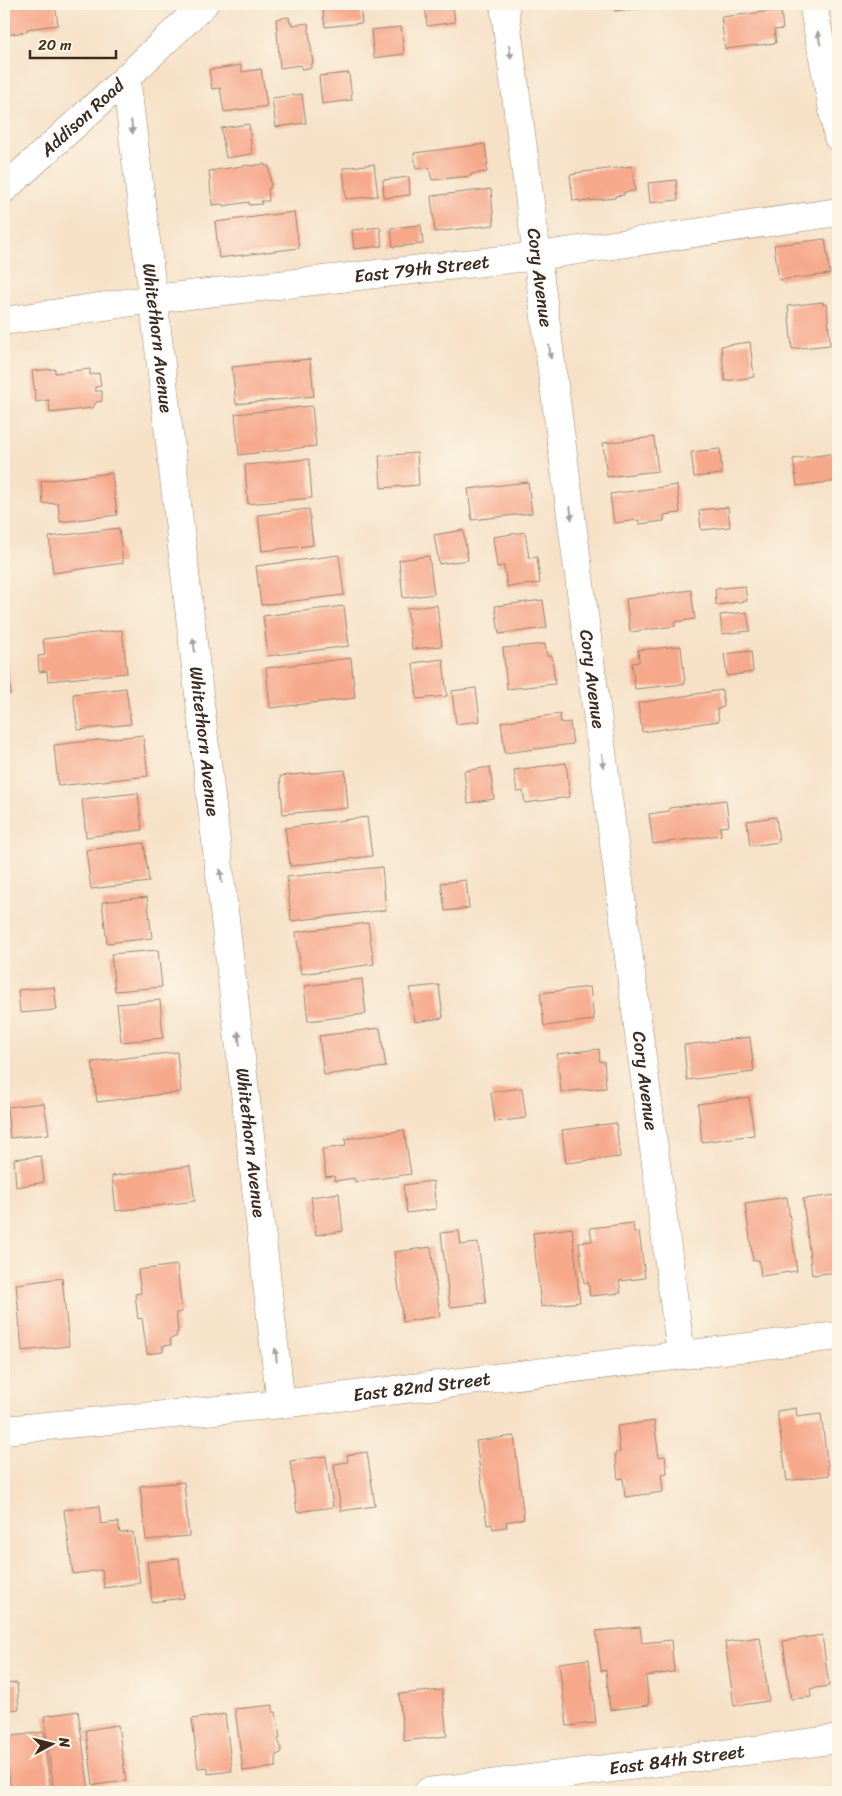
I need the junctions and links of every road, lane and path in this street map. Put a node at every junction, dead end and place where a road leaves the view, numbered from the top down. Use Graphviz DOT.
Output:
graph roads {
  1 [pos="204,4"];
  2 [pos="504,4"];
  3 [pos="813,4"];
  4 [pos="126,78"];
  5 [pos="838,137"];
  6 [pos="4,189"];
  7 [pos="838,212"];
  8 [pos="538,256"];
  9 [pos="154,298"];
  10 [pos="4,320"];
  11 [pos="838,1336"];
  12 [pos="681,1355"];
  13 [pos="281,1404"];
  14 [pos="4,1430"];
  15 [pos="838,1739"];
  16 [pos="428,1792"];
  1 -- 4 [label="street, Addison Road"];
  2 -- 8 [label="street, Cory Avenue, one-way"];
  5 -- 3 [label="street, one-way"];
  4 -- 6 [label="street, Addison Road"];
  4 -- 9 [label="street, Whitethorn Avenue, one-way"];
  7 -- 8 [label="street, East 79th Street"];
  8 -- 9 [label="street, East 79th Street"];
  8 -- 12 [label="street, Cory Avenue, one-way"];
  9 -- 10 [label="street, East 79th Street"];
  13 -- 9 [label="street, Whitethorn Avenue, one-way"];
  11 -- 12 [label="street, East 82nd Street"];
  12 -- 13 [label="street, East 82nd Street"];
  13 -- 14 [label="street, East 82nd Street"];
  15 -- 16 [label="street, East 84th Street"];
}
